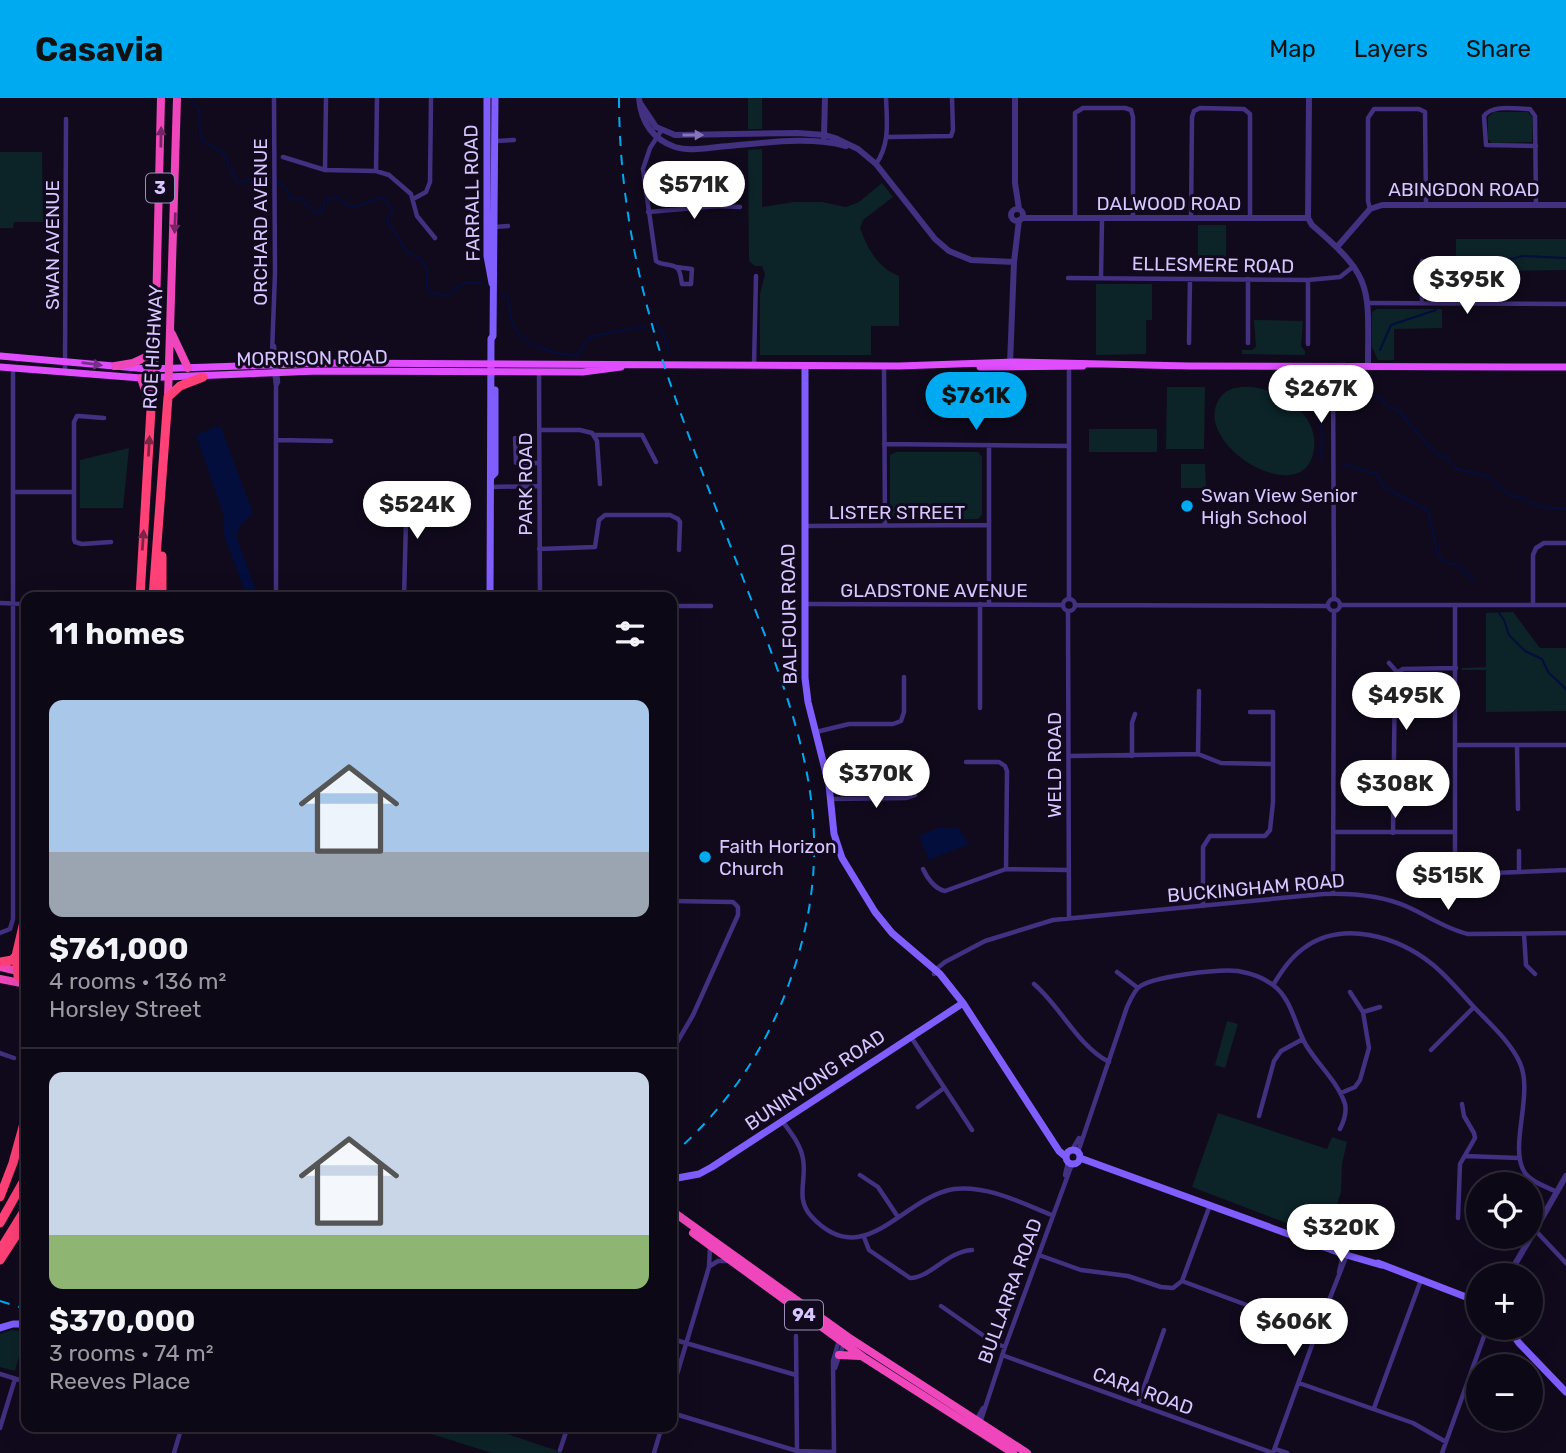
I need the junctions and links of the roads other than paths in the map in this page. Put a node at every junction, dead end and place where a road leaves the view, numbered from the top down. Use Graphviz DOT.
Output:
graph roads {
  1 [pos="161,98"];
  2 [pos="177,98"];
  3 [pos="274,98"];
  4 [pos="326,98"];
  5 [pos="377,98"];
  6 [pos="430,98"];
  7 [pos="487,98"];
  8 [pos="495,98"];
  9 [pos="825,98"];
  10 [pos="887,98"];
  11 [pos="953,98"];
  12 [pos="1015,98"];
  13 [pos="1309,98"];
  14 [pos="639,101"];
  15 [pos="66,118"];
  16 [pos="659,134"];
  17 [pos="776,134"];
  18 [pos="728,135"];
  19 [pos="887,136"];
  20 [pos="824,139"];
  21 [pos="514,140"];
  22 [pos="495,141"];
  23 [pos="777,143"];
  24 [pos="728,146"];
  25 [pos="1536,146"];
  26 [pos="283,157"];
  27 [pos="876,164"];
  28 [pos="325,170"];
  29 [pos="376,171"];
  30 [pos="491,178"];
  31 [pos="413,199"];
  32 [pos="1426,205"];
  33 [pos="1536,205"];
  34 [pos="1566,205"];
  35 [pos="740,207"];
  36 [pos="1370,209"];
  37 [pos="648,212"];
  38 [pos="1018,215"];
  39 [pos="1308,218"];
  40 [pos="1075,219"];
  41 [pos="1102,219"];
  42 [pos="1133,219"];
  43 [pos="1191,219"];
  44 [pos="1250,219"];
  45 [pos="508,226"];
  46 [pos="492,232"];
  47 [pos="435,238"];
  48 [pos="1337,247"];
  49 [pos="1422,261"];
  50 [pos="1014,262"];
  51 [pos="1355,266"];
  52 [pos="676,267"];
  53 [pos="756,276"];
  54 [pos="1068,278"];
  55 [pos="1101,278"];
  56 [pos="1190,279"];
  57 [pos="1248,279"];
  58 [pos="1308,280"];
  59 [pos="1368,303"];
  60 [pos="1422,303"];
  61 [pos="1566,304"];
  62 [pos="171,331"];
  63 [pos="1189,343"];
  64 [pos="1248,344"];
  65 [pos="1308,344"];
  66 [pos="155,353"];
  67 [pos="0,356"];
  68 [pos="66,360"];
  69 [pos="1012,365"];
  70 [pos="1069,365"];
  71 [pos="115,366"];
  72 [pos="625,366"];
  73 [pos="754,366"];
  74 [pos="805,366"];
  75 [pos="884,366"];
  76 [pos="0,367"];
  77 [pos="1334,367"];
  78 [pos="1368,367"];
  79 [pos="1566,367"];
  80 [pos="13,368"];
  81 [pos="188,368"];
  82 [pos="493,368"];
  83 [pos="275,369"];
  84 [pos="65,371"];
  85 [pos="539,372"];
  86 [pos="154,373"];
  87 [pos="169,373"];
  88 [pos="203,377"];
  89 [pos="141,378"];
  90 [pos="168,397"];
  91 [pos="151,409"];
  92 [pos="104,418"];
  93 [pos="540,430"];
  94 [pos="594,435"];
  95 [pos="515,438"];
  96 [pos="276,440"];
  97 [pos="331,441"];
  98 [pos="884,444"];
  99 [pos="989,445"];
  100 [pos="1068,446"];
  101 [pos="656,462"];
  102 [pos="539,463"];
  103 [pos="163,473"];
  104 [pos="407,483"];
  105 [pos="600,484"];
  106 [pos="539,486"];
  107 [pos="491,487"];
  108 [pos="13,492"];
  109 [pos="74,492"];
  110 [pos="885,525"];
  111 [pos="989,525"];
  112 [pos="804,526"];
  113 [pos="111,542"];
  114 [pos="1566,543"];
  115 [pos="539,549"];
  116 [pos="679,550"];
  117 [pos="140,592"];
  118 [pos="153,592"];
  119 [pos="162,592"];
  120 [pos="276,592"];
  121 [pos="404,592"];
  122 [pos="490,592"];
  123 [pos="540,592"];
  124 [pos="1069,599"];
  125 [pos="1334,599"];
  126 [pos="0,603"];
  127 [pos="13,604"];
  128 [pos="21,604"];
  129 [pos="805,604"];
  130 [pos="980,604"];
  131 [pos="989,604"];
  132 [pos="1063,605"];
  133 [pos="1074,605"];
  134 [pos="1340,605"];
  135 [pos="1455,605"];
  136 [pos="1533,605"];
  137 [pos="1566,605"];
  138 [pos="677,606"];
  139 [pos="711,606"];
  140 [pos="1327,606"];
  141 [pos="1068,611"];
  142 [pos="1334,612"];
  143 [pos="1389,663"];
  144 [pos="1456,668"];
  145 [pos="1397,672"];
  146 [pos="904,677"];
  147 [pos="1199,691"];
  148 [pos="980,708"];
  149 [pos="1250,712"];
  150 [pos="1136,714"];
  151 [pos="816,732"];
  152 [pos="1456,745"];
  153 [pos="1517,745"];
  154 [pos="1566,745"];
  155 [pos="1198,754"];
  156 [pos="1069,756"];
  157 [pos="1132,756"];
  158 [pos="966,762"];
  159 [pos="1273,764"];
  160 [pos="915,795"];
  161 [pos="831,799"];
  162 [pos="1518,809"];
  163 [pos="1334,832"];
  164 [pos="1455,832"];
  165 [pos="1393,833"];
  166 [pos="1519,851"];
  167 [pos="923,869"];
  168 [pos="1006,869"];
  169 [pos="1068,870"];
  170 [pos="1519,870"];
  171 [pos="1566,870"];
  172 [pos="1333,894"];
  173 [pos="677,901"];
  174 [pos="1203,906"];
  175 [pos="1069,918"];
  176 [pos="0,933"];
  177 [pos="1566,933"];
  178 [pos="21,934"];
  179 [pos="1524,934"];
  180 [pos="16,956"];
  181 [pos="0,964"];
  182 [pos="21,971"];
  183 [pos="1117,972"];
  184 [pos="936,973"];
  185 [pos="1535,975"];
  186 [pos="0,979"];
  187 [pos="21,983"];
  188 [pos="1034,984"];
  189 [pos="1273,985"];
  190 [pos="1138,988"];
  191 [pos="1350,992"];
  192 [pos="961,1001"];
  193 [pos="1380,1007"];
  194 [pos="1474,1007"];
  195 [pos="1363,1012"];
  196 [pos="910,1036"];
  197 [pos="1303,1039"];
  198 [pos="677,1043"];
  199 [pos="1431,1050"];
  200 [pos="0,1053"];
  201 [pos="14,1058"];
  202 [pos="1109,1062"];
  203 [pos="944,1088"];
  204 [pos="1341,1093"];
  205 [pos="1462,1104"];
  206 [pos="918,1107"];
  207 [pos="1259,1116"];
  208 [pos="783,1121"];
  209 [pos="1340,1129"];
  210 [pos="972,1130"];
  211 [pos="21,1134"];
  212 [pos="1465,1156"];
  213 [pos="1073,1157"];
  214 [pos="1519,1158"];
  215 [pos="860,1175"];
  216 [pos="1566,1176"];
  217 [pos="677,1178"];
  218 [pos="21,1186"];
  219 [pos="1557,1192"];
  220 [pos="0,1197"];
  221 [pos="1210,1205"];
  222 [pos="677,1215"];
  223 [pos="1052,1215"];
  224 [pos="21,1216"];
  225 [pos="1543,1216"];
  226 [pos="898,1217"];
  227 [pos="1458,1218"];
  228 [pos="677,1221"];
  229 [pos="0,1223"];
  230 [pos="21,1228"];
  231 [pos="864,1237"];
  232 [pos="1543,1239"];
  233 [pos="710,1246"];
  234 [pos="0,1250"];
  235 [pos="972,1250"];
  236 [pos="1345,1253"];
  237 [pos="1039,1255"];
  238 [pos="0,1260"];
  239 [pos="730,1261"];
  240 [pos="1566,1263"];
  241 [pos="709,1267"];
  242 [pos="1421,1280"];
  243 [pos="1182,1281"];
  244 [pos="1466,1296"];
  245 [pos="941,1306"];
  246 [pos="21,1324"];
  247 [pos="0,1328"];
  248 [pos="1164,1330"];
  249 [pos="1317,1331"];
  250 [pos="796,1336"];
  251 [pos="844,1339"];
  252 [pos="677,1340"];
  253 [pos="1484,1340"];
  254 [pos="1516,1340"];
  255 [pos="687,1343"];
  256 [pos="1005,1348"];
  257 [pos="839,1355"];
  258 [pos="1002,1356"];
  259 [pos="863,1357"];
  260 [pos="835,1369"];
  261 [pos="0,1374"];
  262 [pos="677,1375"];
  263 [pos="796,1375"];
  264 [pos="15,1379"];
  265 [pos="21,1381"];
  266 [pos="1299,1383"];
  267 [pos="1566,1392"];
  268 [pos="1138,1404"];
  269 [pos="1374,1408"];
  270 [pos="677,1415"];
  271 [pos="976,1425"];
  272 [pos="0,1428"];
  273 [pos="180,1432"];
  274 [pos="566,1432"];
  275 [pos="660,1432"];
  276 [pos="1446,1442"];
  277 [pos="561,1450"];
  278 [pos="1274,1451"];
  279 [pos="797,1452"];
  280 [pos="174,1453"];
  281 [pos="654,1453"];
  282 [pos="834,1453"];
  283 [pos="1013,1453"];
  284 [pos="1027,1453"];
  285 [pos="1287,1453"];
  286 [pos="1442,1453"];
  66 -- 1 [label="highway, ROE HIGHWAY / 3, one-way"];
  2 -- 62 [label="highway, ROE HIGHWAY / 3, one-way"];
  3 -- 83 [label="street, ORCHARD AVENUE"];
  4 -- 28 [label="street"];
  5 -- 29 [label="street"];
  6 -- 31 [label="street"];
  7 -- 30 [label="main road, FARRALL ROAD"];
  8 -- 22 [label="main road, FARRALL ROAD"];
  9 -- 20 [label="street"];
  10 -- 19 [label="street"];
  11 -- 19 [label="street"];
  12 -- 38 [label="street"];
  13 -- 39 [label="street"];
  14 -- 16 [label="street"];
  15 -- 68 [label="street, SWAN AVENUE"];
  16 -- 18 [label="street, one-way"];
  16 -- 24 [label="street"];
  16 -- 37 [label="street"];
  17 -- 18 [label="street"];
  17 -- 20 [label="street"];
  17 -- 23 [label="street"];
  18 -- 24 [label="street"];
  19 -- 27 [label="street"];
  20 -- 23 [label="street"];
  20 -- 27 [label="street"];
  21 -- 22 [label="street"];
  22 -- 30 [label="main road, FARRALL ROAD"];
  23 -- 24 [label="street"];
  25 -- 25 [label="street"];
  25 -- 33 [label="street"];
  26 -- 28 [label="street"];
  27 -- 50 [label="street"];
  28 -- 29 [label="street"];
  29 -- 31 [label="street"];
  30 -- 46 [label="main road, FARRALL ROAD"];
  31 -- 47 [label="street"];
  32 -- 33 [label="street, ABINGDON ROAD"];
  32 -- 36 [label="street, ABINGDON ROAD"];
  32 -- 36 [label="street"];
  33 -- 34 [label="street, ABINGDON ROAD"];
  35 -- 37 [label="street"];
  36 -- 48 [label="street, ABINGDON ROAD"];
  37 -- 52 [label="street"];
  38 -- 40 [label="street, DALWOOD ROAD"];
  38 -- 50 [label="street"];
  39 -- 44 [label="street, DALWOOD ROAD"];
  39 -- 48 [label="street"];
  40 -- 41 [label="street, DALWOOD ROAD"];
  40 -- 42 [label="street"];
  41 -- 42 [label="street, DALWOOD ROAD"];
  41 -- 55 [label="street"];
  42 -- 43 [label="street, DALWOOD ROAD"];
  43 -- 44 [label="street, DALWOOD ROAD"];
  43 -- 44 [label="street"];
  45 -- 46 [label="street"];
  46 -- 82 [label="main road, FARRALL ROAD"];
  48 -- 51 [label="street"];
  49 -- 60 [label="street"];
  50 -- 69 [label="street"];
  51 -- 58 [label="street, ELLESMERE ROAD"];
  51 -- 59 [label="street"];
  52 -- 52 [label="street"];
  53 -- 73 [label="street"];
  54 -- 55 [label="street, ELLESMERE ROAD"];
  55 -- 56 [label="street, ELLESMERE ROAD"];
  56 -- 57 [label="street, ELLESMERE ROAD"];
  56 -- 63 [label="street"];
  57 -- 58 [label="street, ELLESMERE ROAD"];
  57 -- 64 [label="street"];
  58 -- 65 [label="street"];
  59 -- 60 [label="street"];
  59 -- 78 [label="street"];
  60 -- 61 [label="street"];
  62 -- 81 [label="highway"];
  62 -- 87 [label="highway, ROE HIGHWAY / 3"];
  66 -- 71 [label="highway"];
  66 -- 86 [label="highway, ROE HIGHWAY / 3"];
  67 -- 68 [label="main road, MORRISON ROAD"];
  68 -- 71 [label="main road, MORRISON ROAD, one-way"];
  68 -- 84 [label="street, SWAN AVENUE"];
  69 -- 70 [label="main road, MORRISON ROAD"];
  69 -- 75 [label="main road, MORRISON ROAD"];
  70 -- 77 [label="main road, MORRISON ROAD"];
  70 -- 100 [label="street"];
  71 -- 86 [label="main road, MORRISON ROAD"];
  72 -- 73 [label="main road, MORRISON ROAD"];
  72 -- 82 [label="main road, MORRISON ROAD"];
  72 -- 85 [label="main road, MORRISON ROAD"];
  73 -- 74 [label="main road, MORRISON ROAD"];
  74 -- 75 [label="main road, MORRISON ROAD"];
  74 -- 112 [label="main road, BALFOUR ROAD"];
  75 -- 98 [label="street"];
  76 -- 80 [label="main road, MORRISON ROAD"];
  77 -- 78 [label="main road, MORRISON ROAD"];
  77 -- 125 [label="street"];
  78 -- 79 [label="main road, MORRISON ROAD"];
  80 -- 84 [label="main road, MORRISON ROAD"];
  80 -- 108 [label="street"];
  81 -- 83 [label="main road, MORRISON ROAD"];
  81 -- 87 [label="main road, MORRISON ROAD"];
  82 -- 83 [label="main road, MORRISON ROAD"];
  82 -- 85 [label="main road, MORRISON ROAD"];
  82 -- 107 [label="main road, FARRALL ROAD"];
  83 -- 88 [label="main road, MORRISON ROAD"];
  83 -- 96 [label="street, ORCHARD AVENUE"];
  84 -- 89 [label="main road, MORRISON ROAD"];
  85 -- 93 [label="street, PARK ROAD"];
  86 -- 87 [label="main road, MORRISON ROAD"];
  86 -- 89 [label="main road, MORRISON ROAD"];
  86 -- 91 [label="highway, ROE HIGHWAY / 3"];
  87 -- 88 [label="main road, MORRISON ROAD"];
  87 -- 90 [label="highway, ROE HIGHWAY / 3"];
  88 -- 90 [label="highway"];
  89 -- 91 [label="highway"];
  90 -- 103 [label="highway, ROE HIGHWAY / 3"];
  117 -- 91 [label="highway, ROE HIGHWAY / 3, one-way"];
  92 -- 109 [label="street"];
  93 -- 94 [label="street"];
  93 -- 102 [label="street, PARK ROAD"];
  94 -- 101 [label="street"];
  94 -- 105 [label="street"];
  95 -- 102 [label="street"];
  96 -- 97 [label="street"];
  96 -- 120 [label="street, ORCHARD AVENUE"];
  98 -- 99 [label="street"];
  98 -- 110 [label="street"];
  99 -- 100 [label="street"];
  99 -- 111 [label="street"];
  100 -- 124 [label="street"];
  102 -- 106 [label="street, PARK ROAD"];
  103 -- 118 [label="highway, ROE HIGHWAY / 3"];
  103 -- 119 [label="highway"];
  104 -- 121 [label="street"];
  106 -- 107 [label="street"];
  106 -- 115 [label="street, PARK ROAD"];
  107 -- 122 [label="main road, FARRALL ROAD"];
  108 -- 109 [label="street"];
  108 -- 127 [label="street"];
  109 -- 113 [label="street"];
  110 -- 111 [label="street, LISTER STREET"];
  110 -- 112 [label="street, LISTER STREET"];
  111 -- 131 [label="street"];
  112 -- 129 [label="main road, BALFOUR ROAD"];
  114 -- 136 [label="street"];
  115 -- 116 [label="street"];
  115 -- 123 [label="street, PARK ROAD"];
  124 -- 132 [label="street"];
  124 -- 133 [label="street"];
  125 -- 134 [label="street"];
  125 -- 140 [label="street"];
  126 -- 127 [label="street"];
  127 -- 128 [label="street"];
  127 -- 176 [label="street"];
  129 -- 130 [label="street, GLADSTONE AVENUE"];
  129 -- 151 [label="main road, BALFOUR ROAD"];
  130 -- 131 [label="street, GLADSTONE AVENUE"];
  130 -- 148 [label="street"];
  131 -- 132 [label="street, GLADSTONE AVENUE"];
  132 -- 141 [label="street"];
  133 -- 140 [label="street"];
  133 -- 141 [label="street"];
  134 -- 135 [label="street"];
  134 -- 142 [label="street"];
  135 -- 136 [label="street"];
  135 -- 144 [label="street"];
  136 -- 137 [label="street"];
  138 -- 139 [label="street"];
  140 -- 142 [label="street"];
  141 -- 156 [label="street, WELD ROAD"];
  142 -- 163 [label="street"];
  143 -- 145 [label="street"];
  144 -- 145 [label="street"];
  144 -- 152 [label="street"];
  145 -- 165 [label="street"];
  146 -- 151 [label="street"];
  147 -- 155 [label="street"];
  149 -- 159 [label="street"];
  150 -- 157 [label="street"];
  151 -- 161 [label="main road, BALFOUR ROAD"];
  152 -- 153 [label="street"];
  152 -- 164 [label="street"];
  153 -- 154 [label="street"];
  153 -- 162 [label="street"];
  155 -- 157 [label="street"];
  155 -- 159 [label="street"];
  156 -- 157 [label="street"];
  156 -- 169 [label="street, WELD ROAD"];
  158 -- 168 [label="street"];
  159 -- 174 [label="street"];
  160 -- 161 [label="street"];
  161 -- 184 [label="main road, BALFOUR ROAD"];
  163 -- 165 [label="street"];
  163 -- 172 [label="street"];
  164 -- 165 [label="street"];
  164 -- 170 [label="street"];
  166 -- 170 [label="street"];
  167 -- 168 [label="street"];
  168 -- 169 [label="street"];
  169 -- 175 [label="street, WELD ROAD"];
  170 -- 171 [label="street"];
  172 -- 174 [label="street, BUCKINGHAM ROAD"];
  172 -- 179 [label="street, BUCKINGHAM ROAD"];
  173 -- 198 [label="street"];
  174 -- 175 [label="street, BUCKINGHAM ROAD"];
  175 -- 184 [label="street, BUCKINGHAM ROAD"];
  177 -- 179 [label="street, BUCKINGHAM ROAD"];
  178 -- 180 [label="highway"];
  179 -- 185 [label="street"];
  180 -- 181 [label="highway"];
  180 -- 182 [label="highway"];
  181 -- 182 [label="highway"];
  183 -- 190 [label="street"];
  184 -- 192 [label="main road, BALFOUR ROAD"];
  186 -- 187 [label="highway"];
  188 -- 202 [label="street"];
  189 -- 190 [label="street"];
  189 -- 194 [label="street"];
  189 -- 197 [label="street"];
  190 -- 202 [label="street, BULLARRA ROAD"];
  191 -- 195 [label="street"];
  192 -- 196 [label="main road, BUNINYONG ROAD"];
  192 -- 213 [label="main road, BALFOUR ROAD"];
  193 -- 195 [label="street"];
  194 -- 199 [label="street"];
  194 -- 214 [label="street"];
  195 -- 204 [label="street"];
  196 -- 203 [label="street"];
  196 -- 208 [label="main road, BUNINYONG ROAD"];
  197 -- 204 [label="street"];
  197 -- 207 [label="street"];
  200 -- 201 [label="street"];
  202 -- 213 [label="street, BULLARRA ROAD"];
  203 -- 206 [label="street"];
  203 -- 210 [label="street"];
  204 -- 209 [label="street"];
  205 -- 212 [label="street"];
  208 -- 217 [label="main road, BUNINYONG ROAD"];
  208 -- 231 [label="street"];
  211 -- 220 [label="highway"];
  212 -- 214 [label="street"];
  212 -- 227 [label="street"];
  213 -- 221 [label="main road"];
  213 -- 223 [label="street, BULLARRA ROAD"];
  214 -- 219 [label="street"];
  215 -- 226 [label="street"];
  216 -- 219 [label="street"];
  218 -- 229 [label="highway"];
  219 -- 225 [label="street"];
  221 -- 236 [label="main road"];
  221 -- 243 [label="street"];
  222 -- 251 [label="highway, 94"];
  223 -- 226 [label="street"];
  223 -- 237 [label="street, BULLARRA ROAD"];
  224 -- 234 [label="highway"];
  226 -- 231 [label="street"];
  228 -- 233 [label="highway, 94"];
  230 -- 238 [label="highway"];
  231 -- 235 [label="street"];
  232 -- 240 [label="street"];
  233 -- 239 [label="highway, 94"];
  233 -- 241 [label="street"];
  236 -- 242 [label="main road"];
  236 -- 249 [label="street"];
  237 -- 243 [label="street"];
  237 -- 256 [label="street, BULLARRA ROAD"];
  239 -- 241 [label="street"];
  239 -- 251 [label="highway, 94"];
  241 -- 255 [label="street"];
  242 -- 244 [label="main road"];
  242 -- 269 [label="street"];
  243 -- 249 [label="street"];
  245 -- 256 [label="street"];
  246 -- 247 [label="main road"];
  248 -- 268 [label="street"];
  249 -- 266 [label="street"];
  250 -- 263 [label="street"];
  251 -- 257 [label="street"];
  251 -- 259 [label="highway, 94"];
  251 -- 260 [label="street"];
  251 -- 271 [label="highway, 94"];
  252 -- 255 [label="street"];
  253 -- 276 [label="street"];
  254 -- 267 [label="main road"];
  255 -- 262 [label="street"];
  255 -- 263 [label="street"];
  256 -- 258 [label="street, BULLARRA ROAD"];
  257 -- 259 [label="highway"];
  257 -- 260 [label="street"];
  258 -- 268 [label="street, CARA ROAD"];
  258 -- 271 [label="street, BULLARRA ROAD"];
  259 -- 271 [label="highway, 94"];
  260 -- 282 [label="street"];
  261 -- 264 [label="street"];
  263 -- 279 [label="street"];
  264 -- 265 [label="street"];
  264 -- 272 [label="street"];
  266 -- 269 [label="street"];
  266 -- 278 [label="street"];
  268 -- 278 [label="street, CARA ROAD"];
  269 -- 276 [label="street"];
  270 -- 279 [label="street"];
  271 -- 283 [label="highway, 94"];
  271 -- 284 [label="highway, 94"];
  273 -- 280 [label="street"];
  274 -- 277 [label="street"];
  275 -- 281 [label="street"];
  276 -- 286 [label="street"];
  278 -- 285 [label="street, CARA ROAD"];
  279 -- 282 [label="street"];
}
